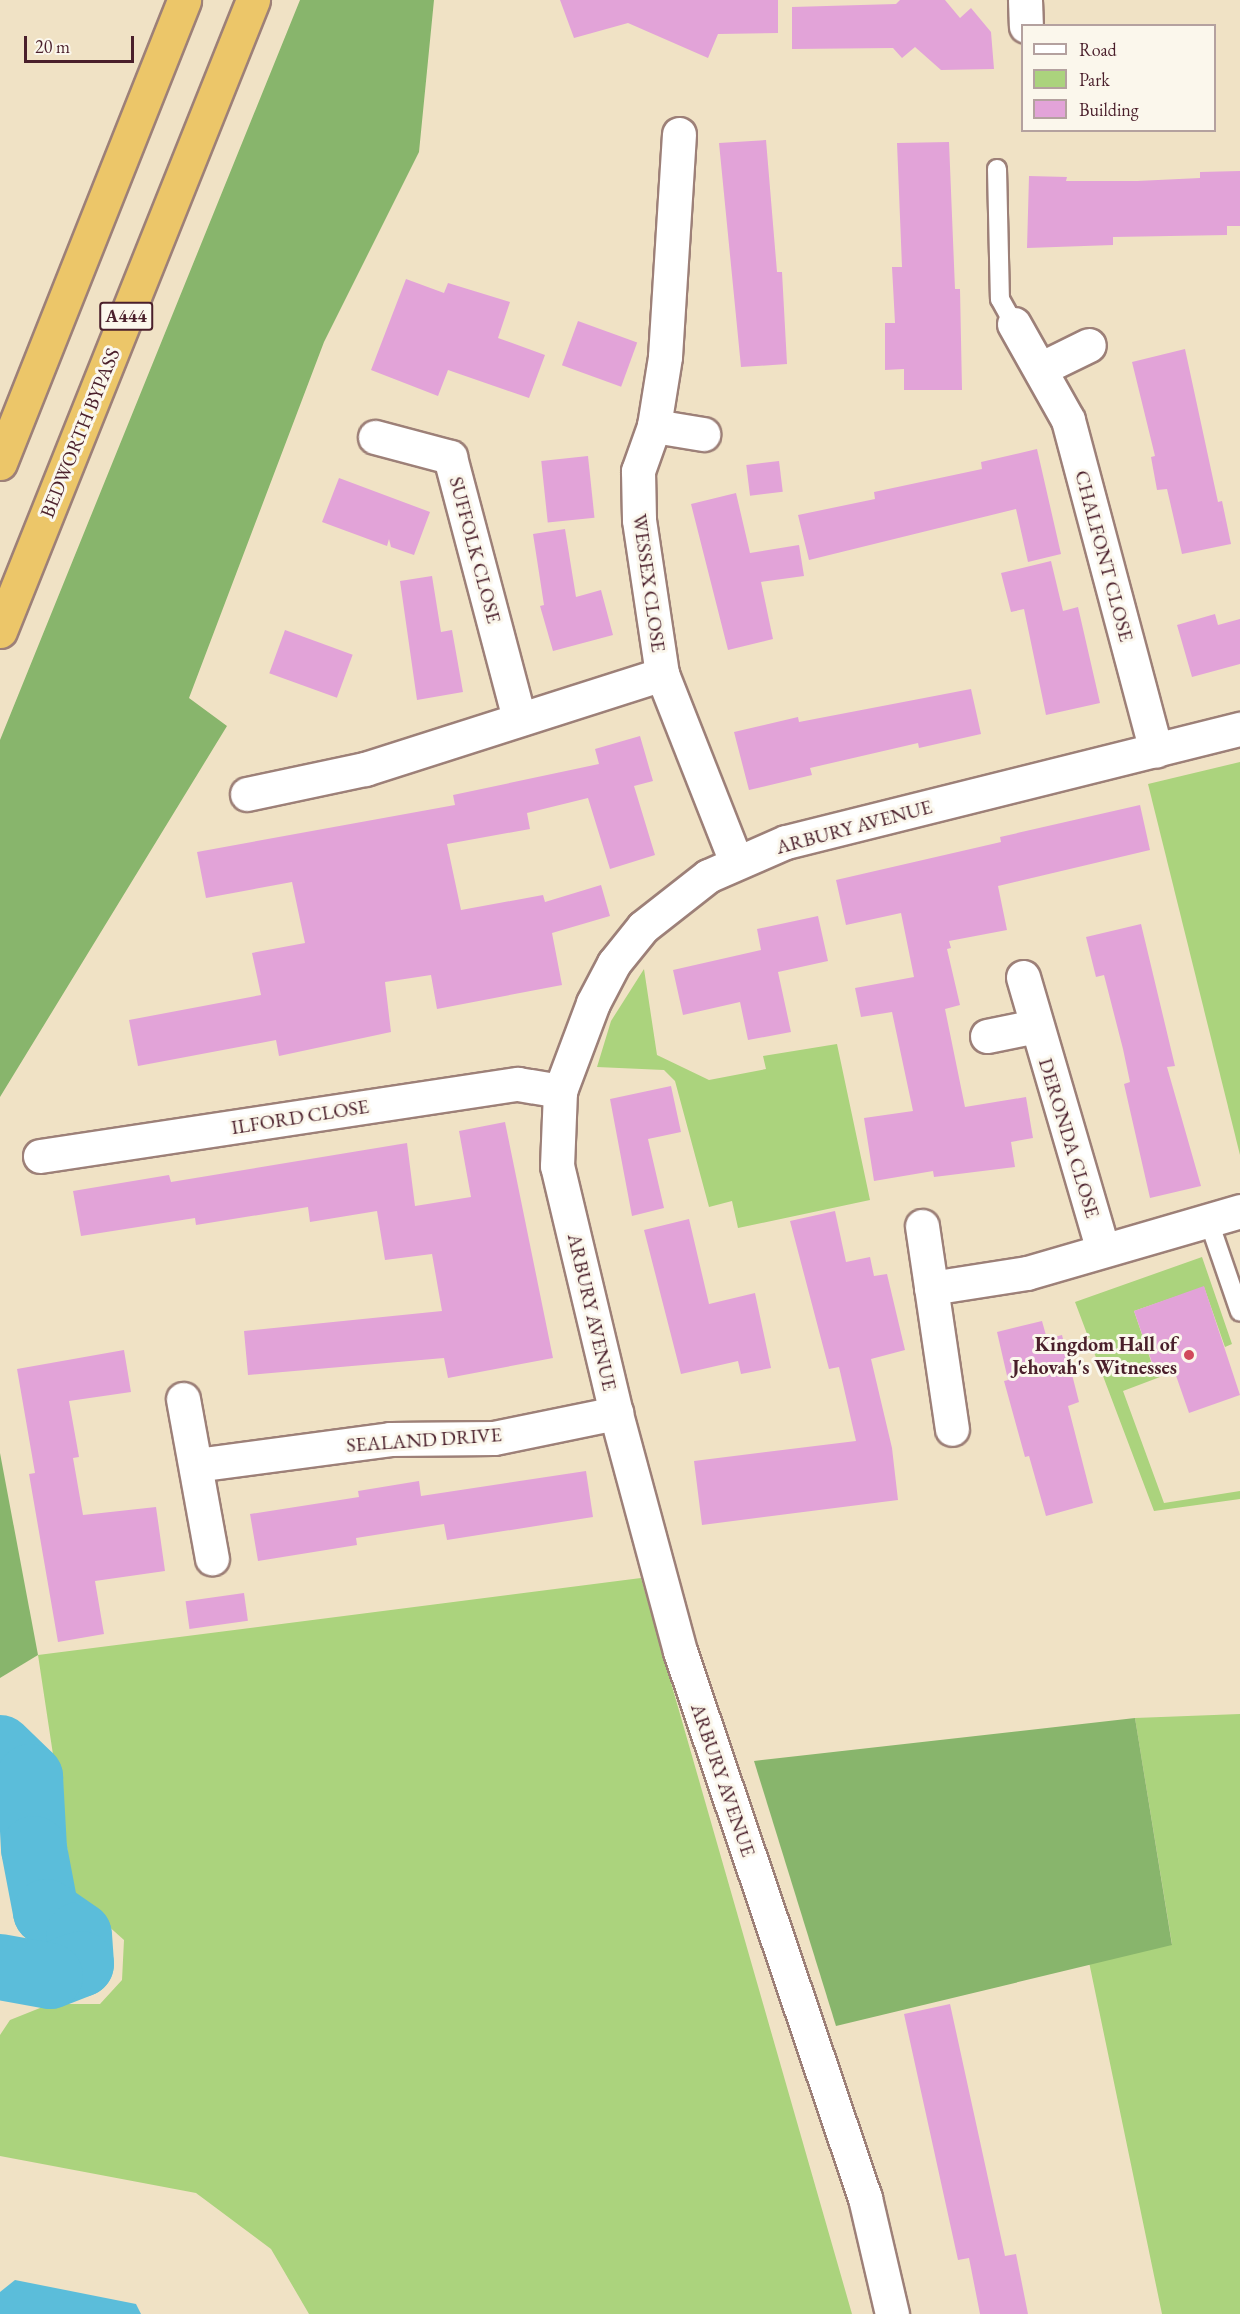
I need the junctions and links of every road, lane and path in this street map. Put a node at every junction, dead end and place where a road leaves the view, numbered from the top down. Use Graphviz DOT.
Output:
graph roads {
  1 [pos="184,0"];
  2 [pos="253,0"];
  3 [pos="1025,0"];
  4 [pos="1026,24"];
  5 [pos="679,134"];
  6 [pos="997,169"];
  7 [pos="1014,324"];
  8 [pos="1089,345"];
  9 [pos="1042,368"];
  10 [pos="654,426"];
  11 [pos="703,434"];
  12 [pos="375,437"];
  13 [pos="0,463"];
  14 [pos="0,631"];
  15 [pos="662,674"];
  16 [pos="519,719"];
  17 [pos="1240,729"];
  18 [pos="1156,750"];
  19 [pos="247,794"];
  20 [pos="736,862"];
  21 [pos="1023,977"];
  22 [pos="1036,1026"];
  23 [pos="987,1036"];
  24 [pos="560,1091"];
  25 [pos="40,1156"];
  26 [pos="1240,1211"];
  27 [pos="1209,1219"];
  28 [pos="922,1226"];
  29 [pos="1103,1250"];
  30 [pos="931,1288"];
  31 [pos="1240,1312"];
  32 [pos="183,1399"];
  33 [pos="616,1413"];
  34 [pos="951,1429"];
  35 [pos="195,1465"];
  36 [pos="212,1558"];
  37 [pos="892,2314"];
  1 -- 13 [label="highway"];
  2 -- 14 [label="highway, BEDWORTH BYPASS / A444"];
  3 -- 4 [label="street"];
  5 -- 10 [label="street, WESSEX CLOSE"];
  6 -- 7 [label="lane"];
  7 -- 9 [label="street, CHALFONT CLOSE"];
  8 -- 9 [label="street"];
  9 -- 18 [label="street, CHALFONT CLOSE"];
  10 -- 11 [label="street"];
  10 -- 15 [label="street, WESSEX CLOSE"];
  12 -- 16 [label="street, SUFFOLK CLOSE"];
  15 -- 16 [label="street"];
  15 -- 20 [label="street, WESSEX CLOSE"];
  16 -- 19 [label="street"];
  17 -- 18 [label="street, ARBURY AVENUE"];
  18 -- 20 [label="street, ARBURY AVENUE"];
  20 -- 24 [label="street, ARBURY AVENUE"];
  21 -- 22 [label="street, DERONDA CLOSE"];
  22 -- 23 [label="street"];
  22 -- 29 [label="street, DERONDA CLOSE"];
  24 -- 25 [label="street, ILFORD CLOSE"];
  24 -- 33 [label="street, ARBURY AVENUE"];
  26 -- 27 [label="street"];
  27 -- 29 [label="street"];
  27 -- 31 [label="lane"];
  28 -- 30 [label="street"];
  29 -- 30 [label="street"];
  30 -- 34 [label="street"];
  32 -- 35 [label="street"];
  33 -- 35 [label="street, SEALAND DRIVE"];
  33 -- 37 [label="street, ARBURY AVENUE"];
  35 -- 36 [label="street"];
}
